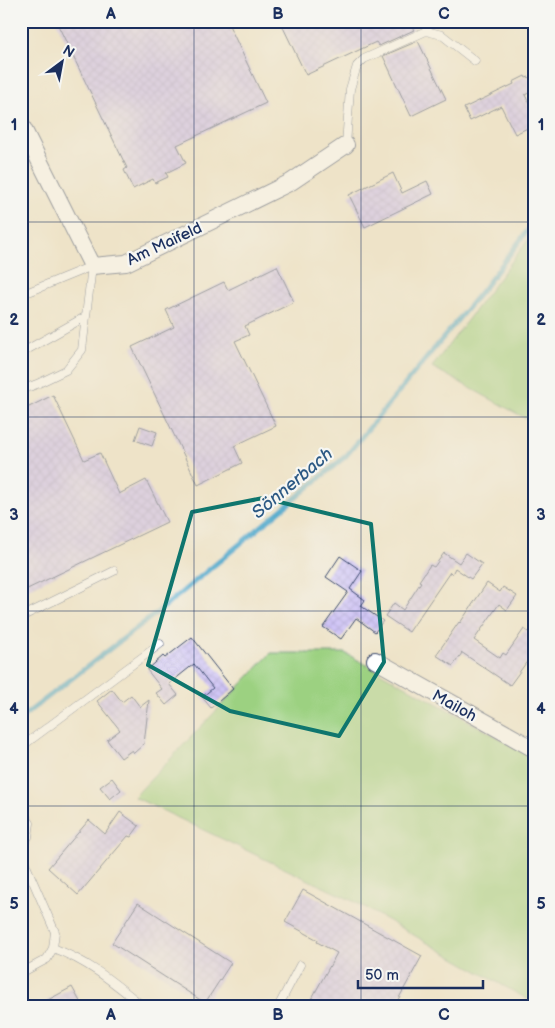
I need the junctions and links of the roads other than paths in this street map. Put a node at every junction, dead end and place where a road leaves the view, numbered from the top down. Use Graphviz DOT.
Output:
graph roads {
  1 [pos="475,61"];
  2 [pos="21,124"];
  3 [pos="346,145"];
  4 [pos="92,266"];
  5 [pos="30,291"];
  6 [pos="85,317"];
  7 [pos="21,353"];
  8 [pos="21,390"];
  9 [pos="114,571"];
  10 [pos="21,617"];
  11 [pos="160,644"];
  12 [pos="375,660"];
  13 [pos="21,748"];
  14 [pos="534,750"];
  15 [pos="21,810"];
  16 [pos="21,847"];
  17 [pos="21,854"];
  18 [pos="53,948"];
  19 [pos="300,965"];
  20 [pos="21,973"];
  21 [pos="144,1007"];
  22 [pos="278,1007"];
  1 -- 3 [label="lane"];
  2 -- 4 [label="street"];
  3 -- 4 [label="street, Am Maifeld"];
  4 -- 5 [label="lane"];
  4 -- 6 [label="lane"];
  6 -- 7 [label="lane"];
  6 -- 8 [label="lane"];
  9 -- 10 [label="lane"];
  11 -- 13 [label="lane"];
  12 -- 14 [label="street, Mailoh"];
  15 -- 16 [label="lane"];
  17 -- 18 [label="lane"];
  18 -- 20 [label="lane"];
  18 -- 21 [label="lane"];
  19 -- 22 [label="lane"];
}
